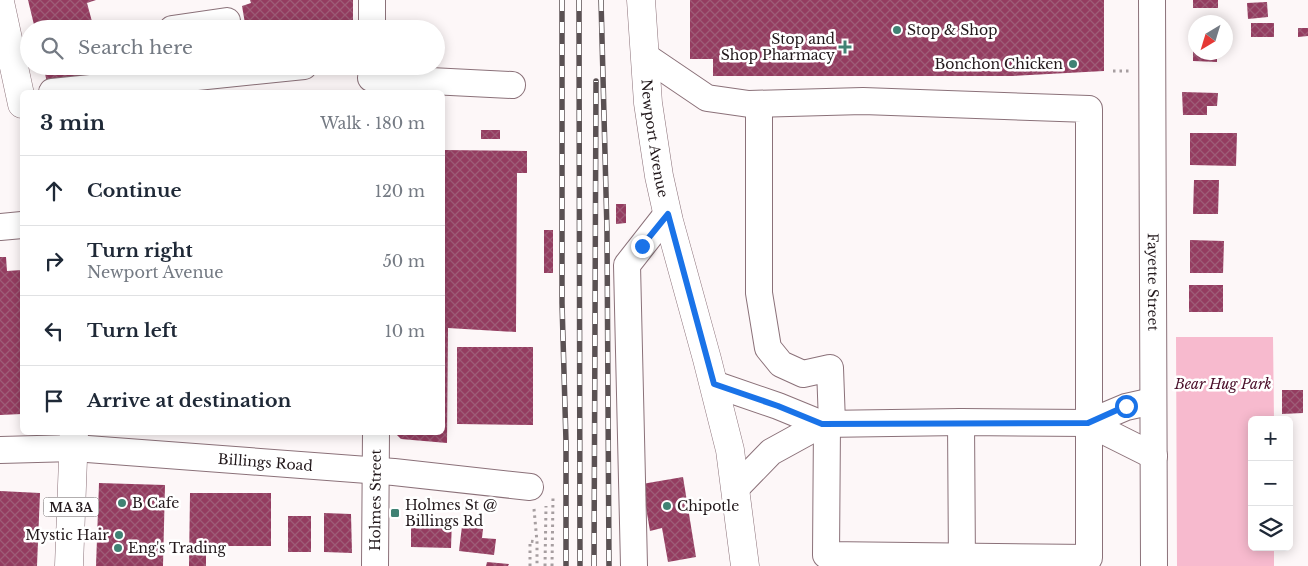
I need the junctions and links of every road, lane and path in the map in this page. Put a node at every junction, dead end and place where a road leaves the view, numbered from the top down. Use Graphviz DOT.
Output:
graph roads {
  1 [pos="372,0"];
  2 [pos="641,0"];
  3 [pos="1152,0"];
  4 [pos="0,2"];
  5 [pos="372,20"];
  6 [pos="5,46"];
  7 [pos="645,56"];
  8 [pos="1113,71"];
  9 [pos="1136,71"];
  10 [pos="148,75"];
  11 [pos="158,75"];
  12 [pos="253,75"];
  13 [pos="372,79"];
  14 [pos="196,85"];
  15 [pos="512,85"];
  16 [pos="63,90"];
  17 [pos="20,93"];
  18 [pos="754,104"];
  19 [pos="668,214"];
  20 [pos="20,225"];
  21 [pos="0,227"];
  22 [pos="714,384"];
  23 [pos="1153,402"];
  24 [pos="961,422"];
  25 [pos="1088,423"];
  26 [pos="827,424"];
  27 [pos="376,435"];
  28 [pos="74,440"];
  29 [pos="0,450"];
  30 [pos="1154,456"];
  31 [pos="376,471"];
  32 [pos="735,489"];
  33 [pos="540,495"];
  34 [pos="537,542"];
  35 [pos="962,562"];
  36 [pos="69,566"];
  37 [pos="375,566"];
  38 [pos="530,566"];
  39 [pos="538,566"];
  40 [pos="546,566"];
  41 [pos="552,566"];
  42 [pos="634,566"];
  43 [pos="745,566"];
  44 [pos="1154,566"];
  1 -- 5 [label="street"];
  2 -- 7 [label="main road, Newport Avenue"];
  3 -- 23 [label="street, Fayette Street"];
  4 -- 6 [label="main road"];
  6 -- 17 [label="main road"];
  7 -- 18 [label="street"];
  7 -- 19 [label="main road, Newport Avenue"];
  8 -- 9 [label="path"];
  10 -- 16 [label="street"];
  11 -- 14 [label="street"];
  12 -- 14 [label="street"];
  13 -- 15 [label="street"];
  18 -- 25 [label="street"];
  18 -- 26 [label="street"];
  19 -- 22 [label="main road, Newport Avenue"];
  19 -- 42 [label="street"];
  20 -- 21 [label="street"];
  22 -- 26 [label="street"];
  22 -- 32 [label="main road, Newport Avenue"];
  23 -- 25 [label="street"];
  23 -- 30 [label="street, Fayette Street"];
  24 -- 25 [label="street"];
  24 -- 26 [label="street"];
  24 -- 35 [label="street"];
  25 -- 30 [label="street"];
  25 -- 35 [label="street"];
  26 -- 32 [label="street"];
  26 -- 35 [label="street"];
  27 -- 31 [label="street, Holmes Street"];
  28 -- 29 [label="street, Billings Road"];
  28 -- 31 [label="street, Billings Road"];
  28 -- 36 [label="main road, MA 3A"];
  30 -- 44 [label="street, Fayette Street"];
  31 -- 33 [label="street, Billings Road"];
  31 -- 37 [label="street, Holmes Street"];
  32 -- 43 [label="main road, Newport Avenue"];
  33 -- 34 [label="path"];
  33 -- 40 [label="path"];
  33 -- 41 [label="path"];
  34 -- 38 [label="path"];
  34 -- 39 [label="path"];
}
